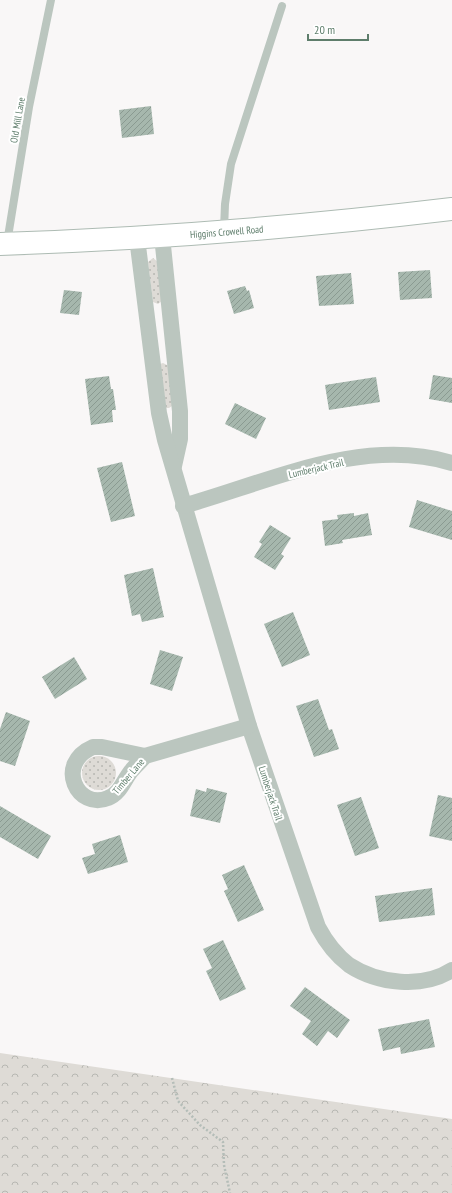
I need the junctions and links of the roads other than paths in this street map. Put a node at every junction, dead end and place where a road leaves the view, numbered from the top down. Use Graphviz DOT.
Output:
graph roads {
  1 [pos="51,0"];
  2 [pos="282,6"];
  3 [pos="452,209"];
  4 [pos="224,231"];
  5 [pos="162,236"];
  6 [pos="137,238"];
  7 [pos="3,244"];
  8 [pos="172,332"];
  9 [pos="149,334"];
  10 [pos="452,463"];
  11 [pos="174,467"];
  12 [pos="183,506"];
  13 [pos="249,726"];
  14 [pos="145,756"];
  15 [pos="452,970"];
  1 -- 7 [label="lane, Old Mill Lane"];
  2 -- 4 [label="lane"];
  3 -- 4 [label="main road, Higgins Crowell Road"];
  4 -- 5 [label="main road, Higgins Crowell Road"];
  5 -- 6 [label="main road, Higgins Crowell Road"];
  5 -- 8 [label="street, Lumberjack Trail"];
  6 -- 7 [label="main road, Higgins Crowell Road"];
  6 -- 9 [label="street, Lumberjack Trail"];
  8 -- 9 [label="street"];
  8 -- 11 [label="street, Lumberjack Trail"];
  9 -- 11 [label="street, Lumberjack Trail"];
  10 -- 12 [label="street, Lumberjack Trail"];
  11 -- 12 [label="street, Lumberjack Trail"];
  12 -- 13 [label="street, Lumberjack Trail"];
  13 -- 14 [label="street, Timber Lane"];
  13 -- 15 [label="street, Lumberjack Trail"];
}
